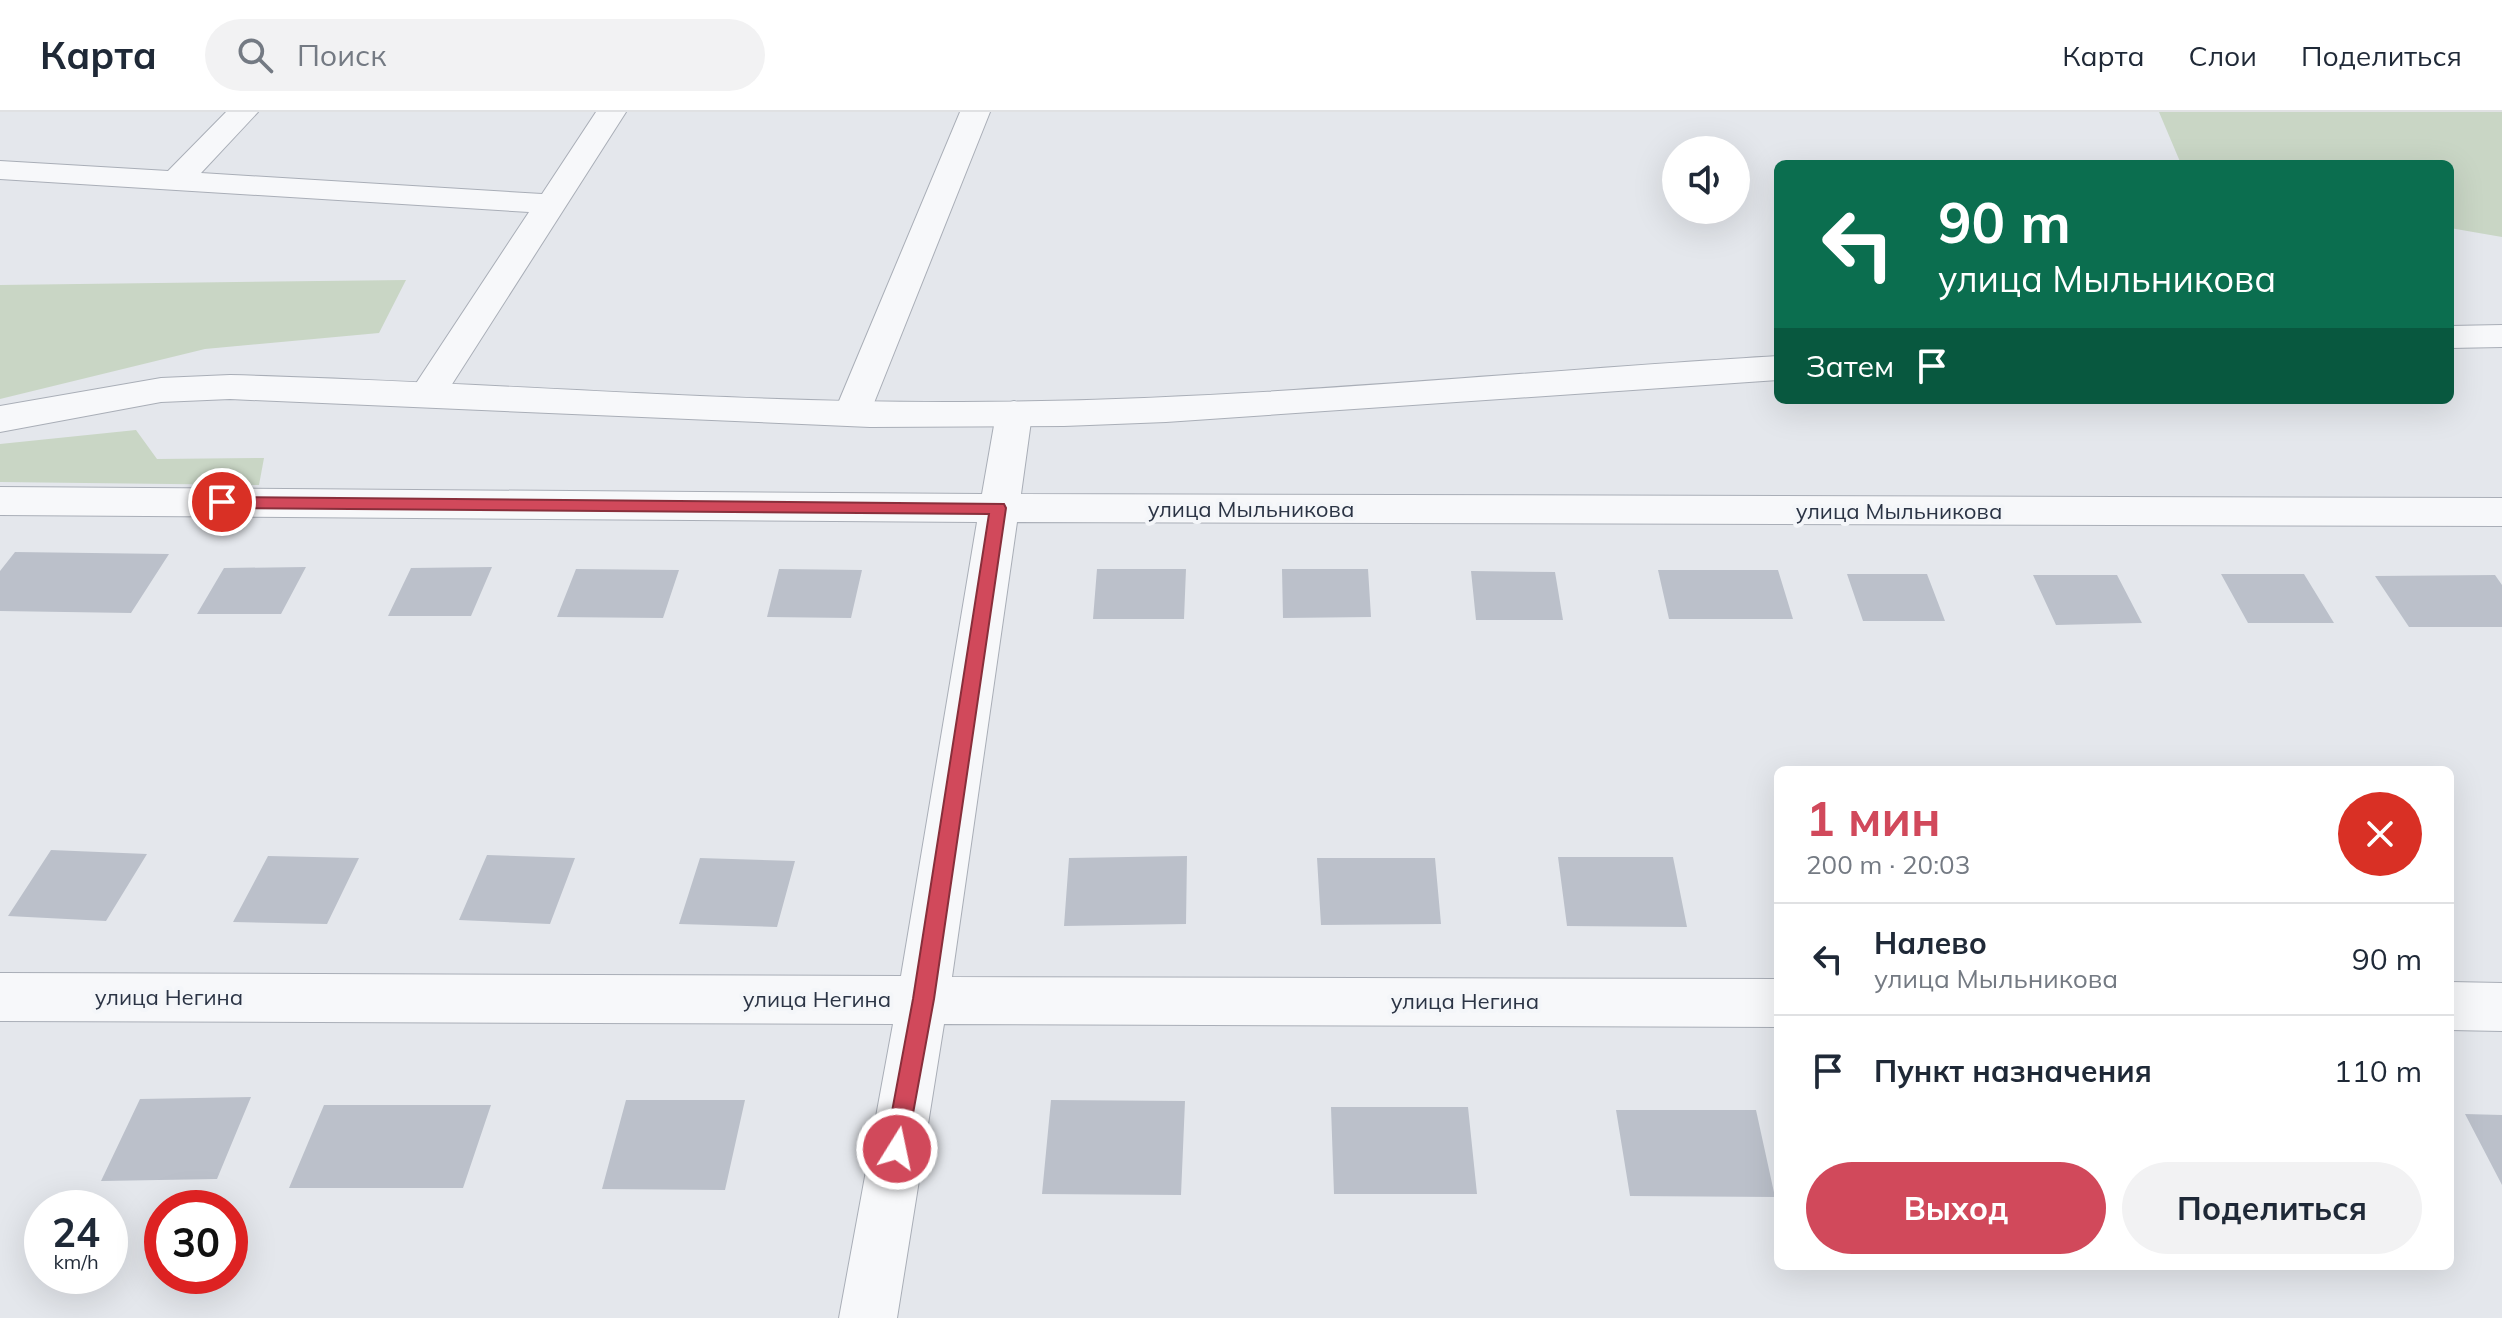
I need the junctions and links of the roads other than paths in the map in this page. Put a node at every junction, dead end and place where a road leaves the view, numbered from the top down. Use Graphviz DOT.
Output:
graph roads {
  1 [pos="243,112"];
  2 [pos="611,112"];
  3 [pos="975,112"];
  4 [pos="0,170"];
  5 [pos="176,181"];
  6 [pos="549,204"];
  7 [pos="2502,336"];
  8 [pos="2454,337"];
  9 [pos="1774,368"];
  10 [pos="427,394"];
  11 [pos="852,413"];
  12 [pos="1014,414"];
  13 [pos="0,419"];
  14 [pos="0,501"];
  15 [pos="998,508"];
  16 [pos="2502,512"];
  17 [pos="0,997"];
  18 [pos="923,999"];
  19 [pos="1774,1003"];
  20 [pos="2454,1006"];
  21 [pos="2502,1007"];
  22 [pos="868,1318"];
  1 -- 5 [label="street"];
  2 -- 6 [label="street"];
  3 -- 11 [label="street"];
  4 -- 5 [label="street"];
  5 -- 6 [label="street"];
  6 -- 10 [label="street"];
  7 -- 8 [label="street"];
  9 -- 12 [label="street"];
  10 -- 11 [label="street"];
  10 -- 13 [label="street"];
  11 -- 12 [label="street"];
  12 -- 15 [label="street"];
  14 -- 15 [label="street, улица Мыльникова"];
  15 -- 16 [label="street, улица Мыльникова"];
  15 -- 18 [label="street"];
  17 -- 18 [label="street, улица Негина"];
  18 -- 19 [label="street, улица Негина"];
  18 -- 22 [label="street"];
  20 -- 21 [label="street"];
}
